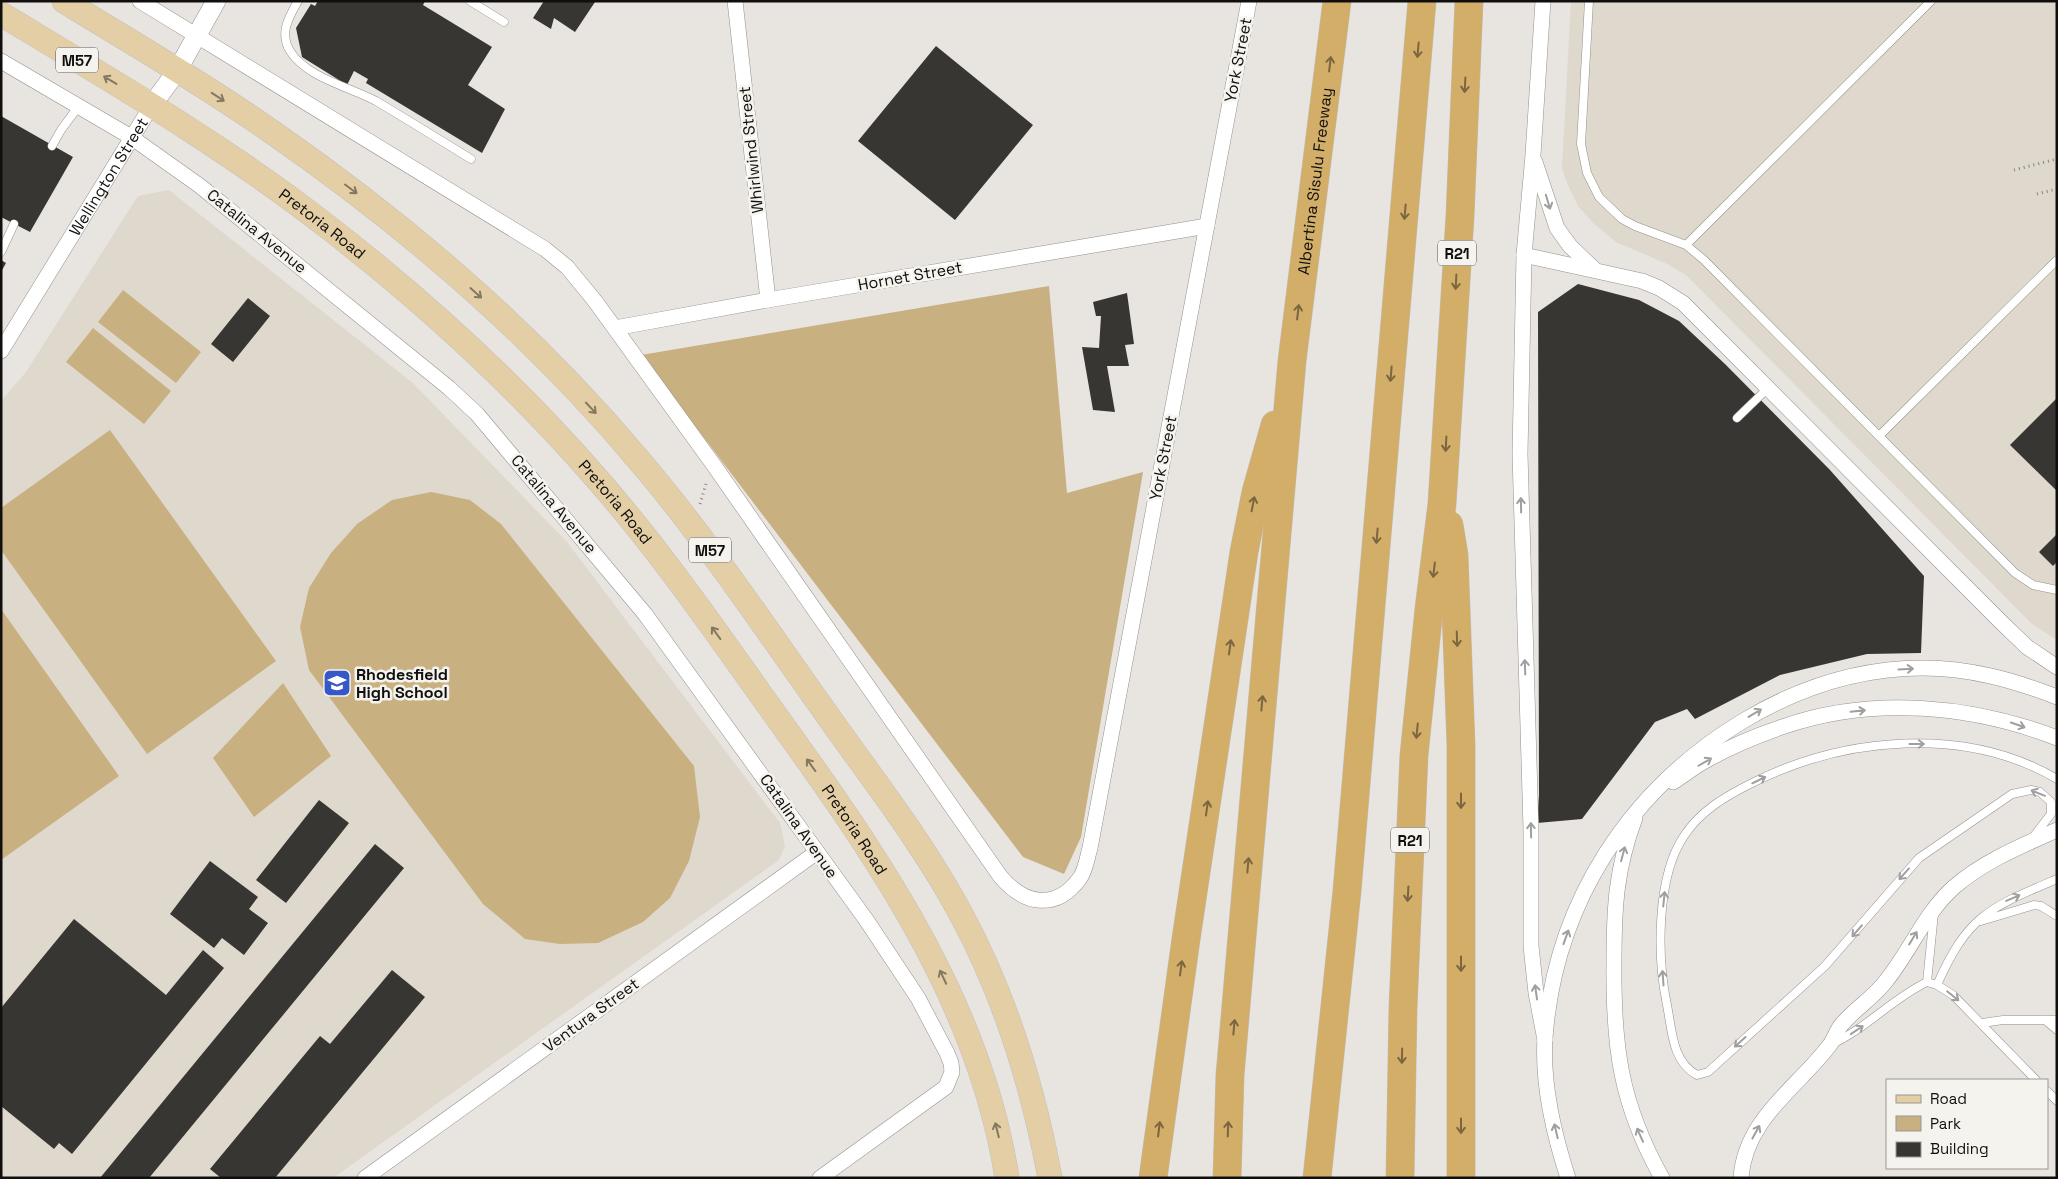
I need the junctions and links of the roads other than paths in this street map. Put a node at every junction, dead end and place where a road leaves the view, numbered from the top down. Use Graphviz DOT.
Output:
graph roads {
  1 [pos="64,1"];
  2 [pos="140,1"];
  3 [pos="216,1"];
  4 [pos="298,1"];
  5 [pos="470,1"];
  6 [pos="735,1"];
  7 [pos="1249,1"];
  8 [pos="1338,1"];
  9 [pos="1422,1"];
  10 [pos="1469,1"];
  11 [pos="1543,1"];
  12 [pos="1589,1"];
  13 [pos="1931,1"];
  14 [pos="1,14"];
  15 [pos="504,22"];
  16 [pos="197,35"];
  17 [pos="1,61"];
  18 [pos="176,71"];
  19 [pos="152,105"];
  20 [pos="78,107"];
  21 [pos="132,137"];
  22 [pos="52,146"];
  23 [pos="1533,156"];
  24 [pos="471,159"];
  25 [pos="14,224"];
  26 [pos="1207,226"];
  27 [pos="1686,244"];
  28 [pos="1,252"];
  29 [pos="1524,255"];
  30 [pos="2057,260"];
  31 [pos="1594,269"];
  32 [pos="768,300"];
  33 [pos="615,328"];
  34 [pos="1,351"];
  35 [pos="1292,361"];
  36 [pos="1768,388"];
  37 [pos="1737,418"];
  38 [pos="1880,436"];
  39 [pos="1442,504"];
  40 [pos="2057,590"];
  41 [pos="2057,667"];
  42 [pos="2057,697"];
  43 [pos="2057,738"];
  44 [pos="2057,779"];
  45 [pos="1644,802"];
  46 [pos="2057,830"];
  47 [pos="2028,844"];
  48 [pos="816,852"];
  49 [pos="2057,879"];
  50 [pos="1935,906"];
  51 [pos="2057,916"];
  52 [pos="1974,923"];
  53 [pos="1927,982"];
  54 [pos="1937,985"];
  55 [pos="2045,1020"];
  56 [pos="2057,1020"];
  57 [pos="1982,1023"];
  58 [pos="2057,1030"];
  59 [pos="1545,1040"];
  60 [pos="1831,1044"];
  61 [pos="2035,1079"];
  62 [pos="365,1178"];
  63 [pos="820,1178"];
  64 [pos="1007,1178"];
  65 [pos="1050,1178"];
  66 [pos="1153,1178"];
  67 [pos="1227,1178"];
  68 [pos="1317,1178"];
  69 [pos="1400,1178"];
  70 [pos="1461,1178"];
  71 [pos="1568,1178"];
  72 [pos="1662,1178"];
  73 [pos="1741,1178"];
  1 -- 18 [label="main road, M57"];
  2 -- 16 [label="street"];
  3 -- 16 [label="street, Wellington Street"];
  4 -- 24 [label="lane"];
  5 -- 15 [label="lane"];
  6 -- 32 [label="street, Whirlwind Street"];
  7 -- 26 [label="street, York Street"];
  35 -- 8 [label="highway, Albertina Sisulu Freeway, one-way"];
  9 -- 68 [label="highway, one-way"];
  10 -- 39 [label="highway, R21, one-way"];
  11 -- 23 [label="street"];
  12 -- 27 [label="lane"];
  13 -- 27 [label="lane"];
  19 -- 14 [label="main road, Pretoria Road / M57, one-way"];
  16 -- 18 [label="street, Wellington Street"];
  16 -- 33 [label="street"];
  17 -- 20 [label="street, Catalina Avenue"];
  18 -- 19 [label="street, Wellington Street"];
  18 -- 65 [label="main road, M57, one-way"];
  19 -- 21 [label="street, Wellington Street"];
  64 -- 19 [label="main road, Pretoria Road / M57, one-way"];
  20 -- 21 [label="street, Catalina Avenue"];
  20 -- 22 [label="lane"];
  21 -- 34 [label="street, Wellington Street"];
  21 -- 48 [label="street, Catalina Avenue"];
  23 -- 29 [label="street"];
  23 -- 31 [label="street, one-way"];
  25 -- 28 [label="lane"];
  26 -- 32 [label="street, Hornet Street"];
  26 -- 33 [label="street, York Street"];
  27 -- 38 [label="lane"];
  29 -- 31 [label="street"];
  59 -- 29 [label="street, one-way"];
  30 -- 38 [label="lane"];
  31 -- 36 [label="street"];
  32 -- 33 [label="street, Hornet Street"];
  66 -- 35 [label="highway, one-way"];
  67 -- 35 [label="highway, one-way"];
  36 -- 37 [label="lane"];
  36 -- 41 [label="street"];
  38 -- 40 [label="lane"];
  39 -- 69 [label="highway, R21, one-way"];
  39 -- 70 [label="highway, one-way"];
  45 -- 42 [label="street, one-way"];
  45 -- 43 [label="street, one-way"];
  47 -- 44 [label="lane, one-way"];
  59 -- 45 [label="street, one-way"];
  72 -- 45 [label="street, one-way"];
  46 -- 47 [label="street"];
  47 -- 50 [label="street"];
  48 -- 62 [label="street, Ventura Street"];
  48 -- 63 [label="street, Catalina Avenue"];
  52 -- 49 [label="lane, one-way"];
  50 -- 53 [label="lane"];
  60 -- 50 [label="street, one-way"];
  51 -- 52 [label="lane"];
  52 -- 54 [label="lane"];
  53 -- 54 [label="lane"];
  60 -- 53 [label="lane, one-way"];
  54 -- 57 [label="lane, one-way"];
  55 -- 56 [label="lane"];
  55 -- 57 [label="lane"];
  55 -- 58 [label="lane"];
  57 -- 61 [label="lane"];
  71 -- 59 [label="street, one-way"];
  73 -- 60 [label="street, one-way"];
}
